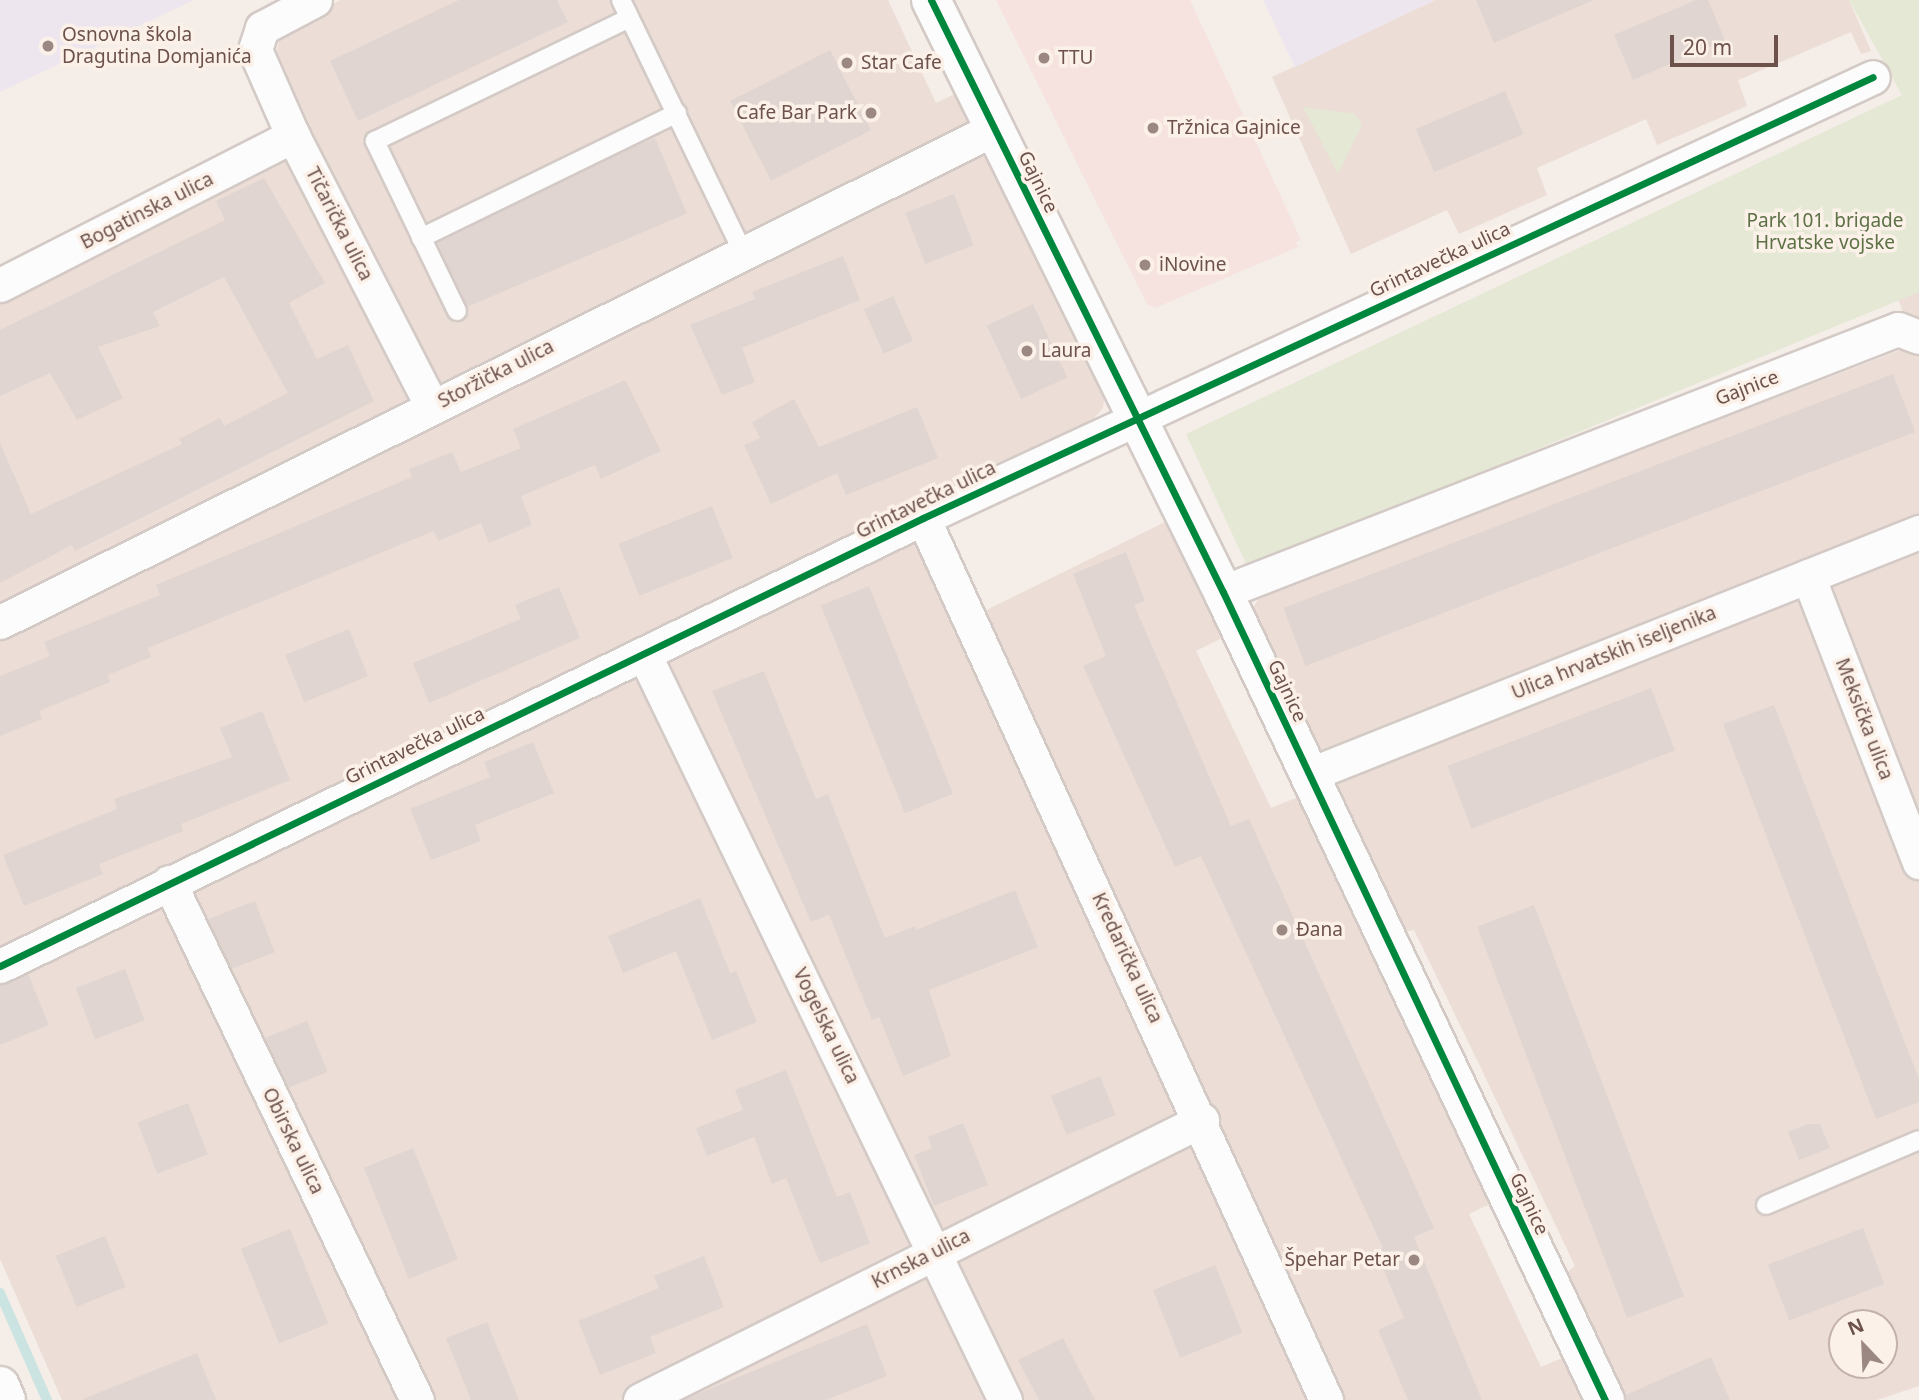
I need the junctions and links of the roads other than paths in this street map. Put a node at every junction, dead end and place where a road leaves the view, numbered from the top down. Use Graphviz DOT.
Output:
graph roads {
  1 [pos="315,0"];
  2 [pos="621,0"];
  3 [pos="931,0"];
  4 [pos="629,18"];
  5 [pos="1873,77"];
  6 [pos="677,113"];
  7 [pos="994,129"];
  8 [pos="293,136"];
  9 [pos="421,238"];
  10 [pos="742,250"];
  11 [pos="0,285"];
  12 [pos="457,311"];
  13 [pos="1919,337"];
  14 [pos="432,406"];
  15 [pos="1136,417"];
  16 [pos="923,518"];
  17 [pos="1919,532"];
  18 [pos="1808,576"];
  19 [pos="1223,592"];
  20 [pos="0,622"];
  21 [pos="644,654"];
  22 [pos="1308,775"];
  23 [pos="1919,862"];
  24 [pos="169,882"];
  25 [pos="0,966"];
  26 [pos="1202,1120"];
  27 [pos="1919,1140"];
  28 [pos="1766,1205"];
  29 [pos="935,1252"];
  30 [pos="0,1385"];
  31 [pos="6,1400"];
  32 [pos="417,1400"];
  33 [pos="640,1400"];
  34 [pos="1005,1400"];
  35 [pos="1326,1400"];
  36 [pos="1605,1400"];
  1 -- 8 [label="street, Tičarička ulica"];
  2 -- 4 [label="lane"];
  3 -- 7 [label="street, Gajnice"];
  4 -- 6 [label="lane"];
  4 -- 9 [label="lane"];
  5 -- 15 [label="street, Grintavečka ulica"];
  6 -- 9 [label="lane"];
  6 -- 10 [label="lane"];
  7 -- 10 [label="street, Storžička ulica"];
  7 -- 15 [label="street, Gajnice"];
  8 -- 11 [label="street, Bogatinska ulica"];
  8 -- 14 [label="street, Tičarička ulica"];
  9 -- 12 [label="lane"];
  10 -- 14 [label="street, Storžička ulica"];
  13 -- 19 [label="street, Gajnice"];
  14 -- 20 [label="street, Storžička ulica"];
  15 -- 16 [label="street, Grintavečka ulica"];
  15 -- 19 [label="street, Gajnice"];
  16 -- 21 [label="street, Grintavečka ulica"];
  16 -- 26 [label="street, Kredarička ulica"];
  17 -- 18 [label="street, Ulica hrvatskih iseljenika"];
  18 -- 22 [label="street, Ulica hrvatskih iseljenika"];
  18 -- 23 [label="street, Meksička ulica"];
  19 -- 22 [label="street, Gajnice"];
  21 -- 24 [label="street, Grintavečka ulica"];
  21 -- 29 [label="street, Vogelska ulica"];
  22 -- 36 [label="street, Gajnice"];
  24 -- 25 [label="street, Grintavečka ulica"];
  24 -- 32 [label="street, Obirska ulica"];
  26 -- 29 [label="street, Krnska ulica"];
  26 -- 35 [label="street, Kredarička ulica"];
  27 -- 28 [label="lane"];
  29 -- 33 [label="street, Krnska ulica"];
  29 -- 34 [label="street, Vogelska ulica"];
  30 -- 31 [label="street"];
}
